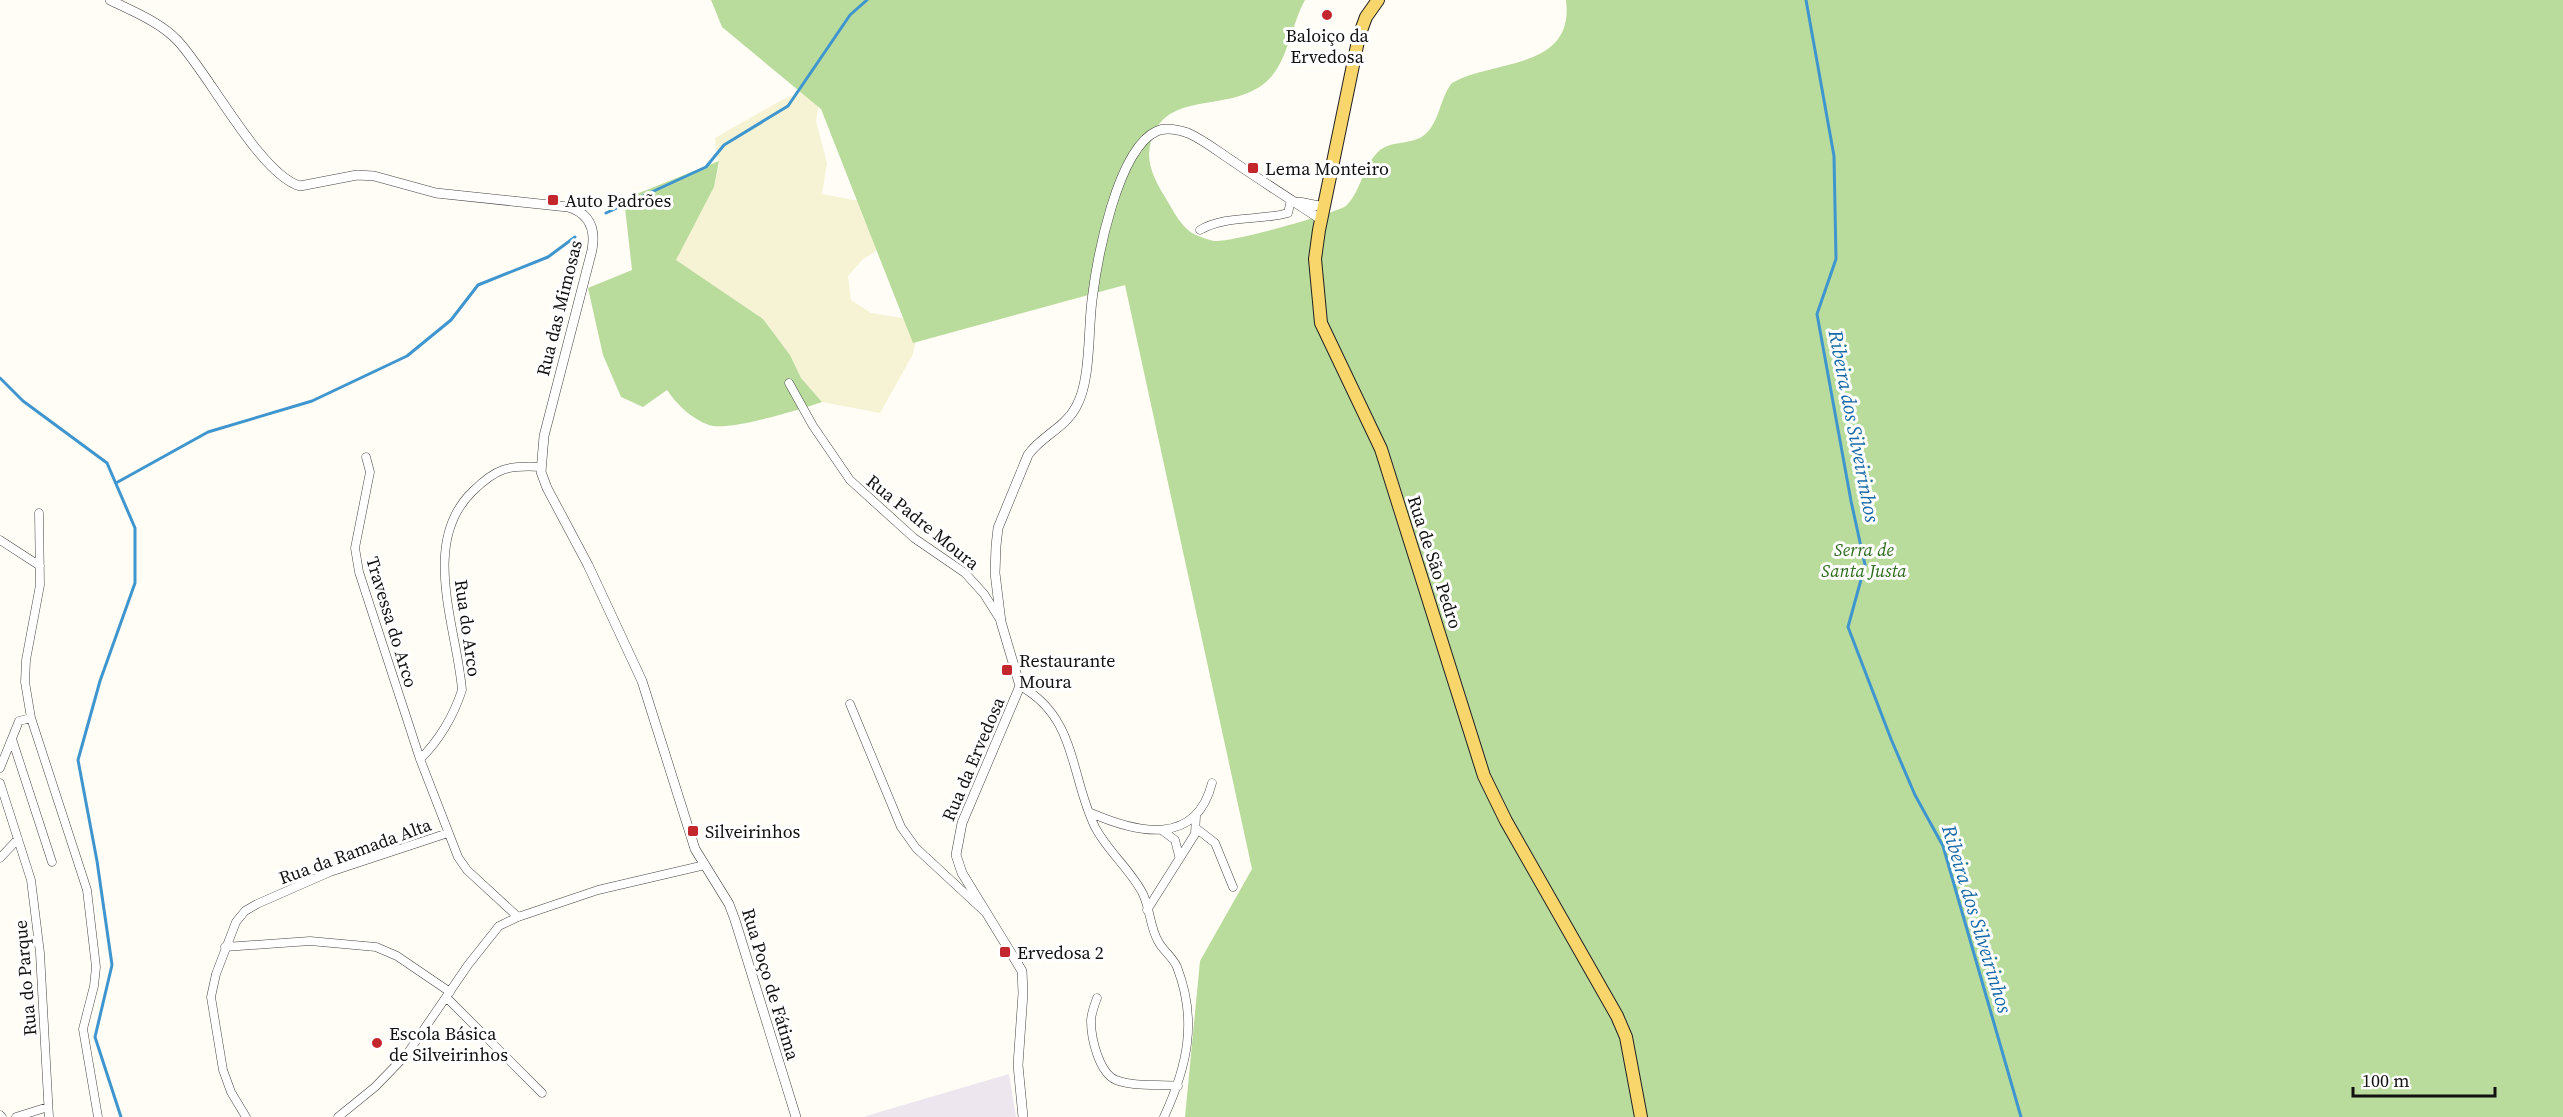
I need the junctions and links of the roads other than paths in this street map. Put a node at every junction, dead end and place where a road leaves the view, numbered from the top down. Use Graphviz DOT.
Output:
graph roads {
  1 [pos="110,0"];
  2 [pos="1378,0"];
  3 [pos="1291,200"];
  4 [pos="1323,213"];
  5 [pos="1200,230"];
  6 [pos="789,383"];
  7 [pos="366,457"];
  8 [pos="541,467"];
  9 [pos="39,513"];
  10 [pos="0,540"];
  11 [pos="40,566"];
  12 [pos="1001,622"];
  13 [pos="1020,686"];
  14 [pos="849,704"];
  15 [pos="31,718"];
  16 [pos="12,739"];
  17 [pos="420,759"];
  18 [pos="0,768"];
  19 [pos="0,783"];
  20 [pos="1212,783"];
  21 [pos="1091,813"];
  22 [pos="1196,816"];
  23 [pos="1197,829"];
  24 [pos="1163,831"];
  25 [pos="448,833"];
  26 [pos="18,839"];
  27 [pos="1179,856"];
  28 [pos="0,858"];
  29 [pos="52,862"];
  30 [pos="705,865"];
  31 [pos="1233,887"];
  32 [pos="1148,910"];
  33 [pos="987,914"];
  34 [pos="518,917"];
  35 [pos="225,947"];
  36 [pos="448,995"];
  37 [pos="1097,998"];
  38 [pos="1178,1086"];
  39 [pos="542,1093"];
  40 [pos="48,1107"];
  41 [pos="16,1117"];
  42 [pos="49,1117"];
  43 [pos="98,1117"];
  44 [pos="246,1117"];
  45 [pos="338,1117"];
  46 [pos="796,1117"];
  47 [pos="1023,1117"];
  48 [pos="1164,1117"];
  49 [pos="1641,1117"];
  1 -- 8 [label="street, Rua das Mimosas"];
  2 -- 4 [label="main road, Rua de São Pedro"];
  3 -- 4 [label="street, Rua da Ervedosa"];
  3 -- 5 [label="street"];
  3 -- 12 [label="street, Rua da Ervedosa"];
  4 -- 49 [label="main road, Rua de São Pedro"];
  6 -- 12 [label="street, Rua Padre Moura"];
  7 -- 17 [label="street, Travessa do Arco"];
  8 -- 17 [label="street, Rua do Arco"];
  8 -- 30 [label="street, Rua das Mimosas"];
  9 -- 11 [label="street"];
  10 -- 11 [label="street"];
  11 -- 15 [label="street"];
  12 -- 13 [label="street, Rua da Ervedosa"];
  13 -- 21 [label="street"];
  13 -- 33 [label="street, Rua da Ervedosa"];
  14 -- 33 [label="street"];
  15 -- 16 [label="street"];
  15 -- 43 [label="street"];
  16 -- 18 [label="street"];
  16 -- 29 [label="street"];
  17 -- 25 [label="street"];
  19 -- 26 [label="street, Rua do Parque"];
  20 -- 22 [label="street"];
  21 -- 24 [label="street"];
  21 -- 32 [label="street"];
  22 -- 23 [label="street"];
  22 -- 24 [label="street"];
  23 -- 27 [label="street"];
  23 -- 31 [label="street"];
  24 -- 27 [label="street"];
  25 -- 34 [label="street"];
  25 -- 35 [label="street, Rua da Ramada Alta"];
  26 -- 28 [label="street"];
  26 -- 40 [label="street, Rua do Parque"];
  27 -- 32 [label="street"];
  30 -- 34 [label="street"];
  30 -- 46 [label="street, Rua Poço de Fátima"];
  32 -- 38 [label="street"];
  33 -- 47 [label="street, Rua da Ervedosa"];
  34 -- 36 [label="street"];
  35 -- 36 [label="street"];
  35 -- 44 [label="street, Rua da Ramada Alta"];
  36 -- 39 [label="street"];
  36 -- 45 [label="street"];
  37 -- 38 [label="street"];
  38 -- 48 [label="street"];
  40 -- 41 [label="street"];
  40 -- 42 [label="street, Rua do Parque"];
}
